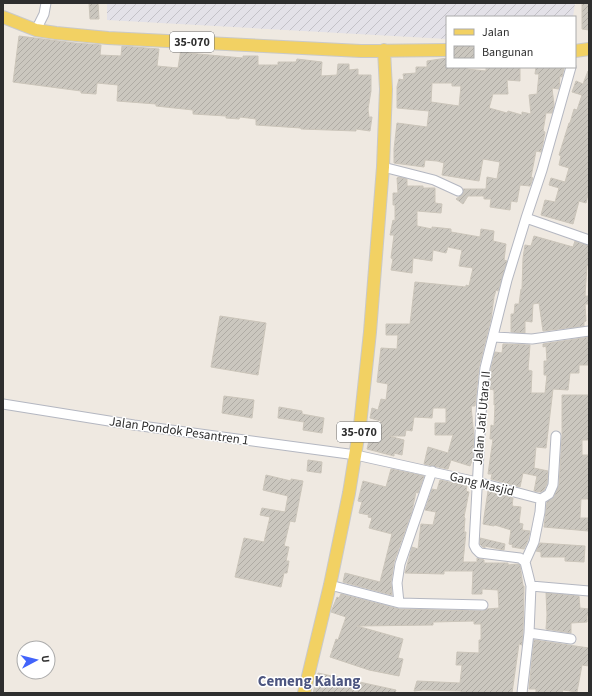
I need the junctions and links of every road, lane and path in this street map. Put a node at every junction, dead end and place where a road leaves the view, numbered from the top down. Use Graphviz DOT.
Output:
graph roads {
  1 [pos="46,3"];
  2 [pos="3,18"];
  3 [pos="36,30"];
  4 [pos="589,49"];
  5 [pos="384,50"];
  6 [pos="446,50"];
  7 [pos="576,52"];
  8 [pos="571,68"];
  9 [pos="383,167"];
  10 [pos="458,191"];
  11 [pos="526,218"];
  12 [pos="589,240"];
  13 [pos="589,331"];
  14 [pos="493,337"];
  15 [pos="3,404"];
  16 [pos="556,436"];
  17 [pos="356,455"];
  18 [pos="432,471"];
  19 [pos="477,482"];
  20 [pos="541,500"];
  21 [pos="525,562"];
  22 [pos="330,586"];
  23 [pos="531,586"];
  24 [pos="589,591"];
  25 [pos="399,603"];
  26 [pos="483,605"];
  27 [pos="529,633"];
  28 [pos="571,639"];
  29 [pos="304,693"];
  30 [pos="522,693"];
  1 -- 3 [label="street"];
  2 -- 3 [label="main road, 35-070"];
  3 -- 5 [label="main road, 35-070"];
  4 -- 7 [label="main road"];
  5 -- 6 [label="main road"];
  5 -- 9 [label="main road, 35-070"];
  8 -- 11 [label="street, Jalan Jati Utara II"];
  9 -- 10 [label="street"];
  9 -- 17 [label="main road, 35-070"];
  11 -- 12 [label="street"];
  11 -- 14 [label="street, Jalan Jati Utara II"];
  13 -- 14 [label="street"];
  14 -- 19 [label="street, Jalan Jati Utara II"];
  15 -- 17 [label="street, Jalan Pondok Pesantren 1"];
  16 -- 20 [label="street"];
  17 -- 18 [label="street, Gang Masjid"];
  17 -- 22 [label="main road, 35-070"];
  18 -- 19 [label="street, Gang Masjid"];
  18 -- 25 [label="street"];
  19 -- 20 [label="street, Gang Masjid"];
  19 -- 21 [label="street, Jalan Jati Utara II"];
  20 -- 21 [label="street"];
  21 -- 23 [label="street"];
  22 -- 25 [label="street"];
  22 -- 29 [label="main road, 35-070"];
  23 -- 24 [label="street"];
  23 -- 27 [label="street"];
  25 -- 26 [label="street"];
  27 -- 28 [label="street"];
  27 -- 30 [label="street"];
}
